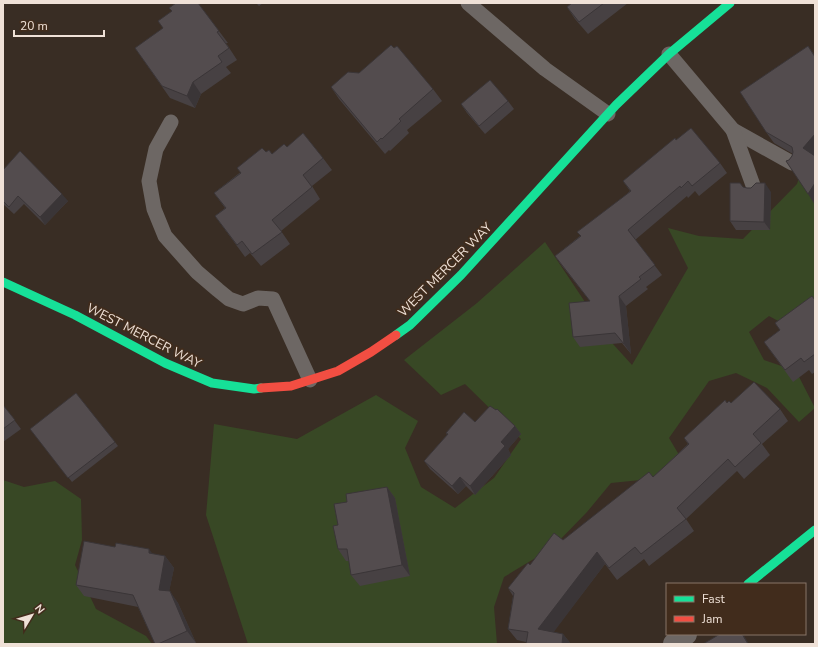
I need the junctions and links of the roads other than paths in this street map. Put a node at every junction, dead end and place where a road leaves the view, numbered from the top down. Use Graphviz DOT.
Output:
graph roads {
  1 [pos="468,3"];
  2 [pos="730,3"];
  3 [pos="670,54"];
  4 [pos="608,114"];
  5 [pos="171,122"];
  6 [pos="733,130"];
  7 [pos="792,163"];
  8 [pos="754,188"];
  9 [pos="4,281"];
  10 [pos="310,380"];
  11 [pos="815,530"];
  12 [pos="749,583"];
  13 [pos="685,635"];
  14 [pos="674,644"];
  1 -- 4 [label="lane"];
  2 -- 3 [label="street, WEST MERCER WAY"];
  3 -- 4 [label="street, WEST MERCER WAY"];
  3 -- 6 [label="lane"];
  4 -- 10 [label="street, WEST MERCER WAY"];
  5 -- 10 [label="lane"];
  6 -- 7 [label="lane"];
  6 -- 8 [label="lane"];
  9 -- 10 [label="street, WEST MERCER WAY"];
  11 -- 12 [label="street"];
  13 -- 14 [label="street"];
}
